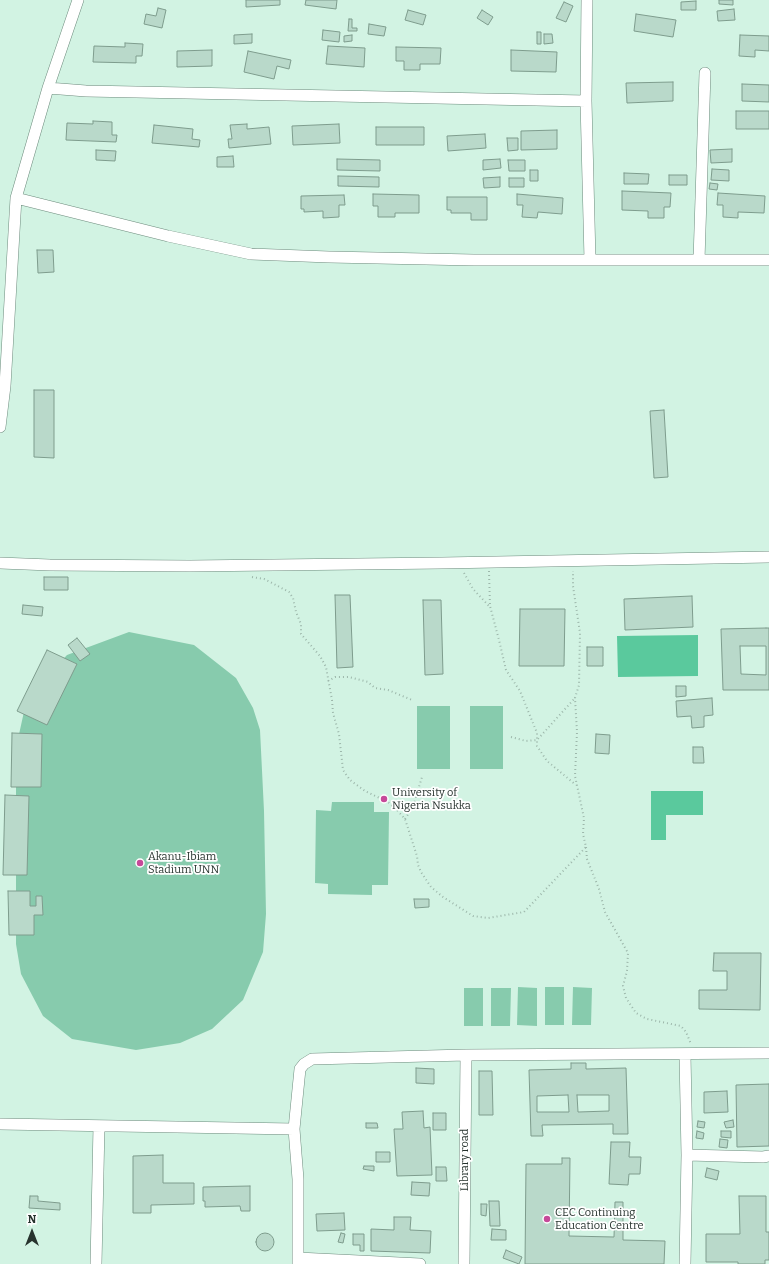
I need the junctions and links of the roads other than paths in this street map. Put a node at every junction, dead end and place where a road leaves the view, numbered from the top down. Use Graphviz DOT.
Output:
graph roads {
  1 [pos="78,0"];
  2 [pos="587,0"];
  3 [pos="705,73"];
  4 [pos="48,88"];
  5 [pos="586,101"];
  6 [pos="16,198"];
  7 [pos="590,260"];
  8 [pos="699,260"];
  9 [pos="769,260"];
  10 [pos="0,427"];
  11 [pos="769,557"];
  12 [pos="0,563"];
  13 [pos="769,1053"];
  14 [pos="688,1054"];
  15 [pos="466,1056"];
  16 [pos="0,1124"];
  17 [pos="99,1126"];
  18 [pos="294,1129"];
  19 [pos="687,1155"];
  20 [pos="769,1156"];
  21 [pos="298,1261"];
  22 [pos="96,1264"];
  23 [pos="420,1264"];
  24 [pos="464,1264"];
  25 [pos="685,1264"];
  1 -- 4 [label="street"];
  2 -- 5 [label="street"];
  3 -- 8 [label="street"];
  4 -- 5 [label="street"];
  4 -- 6 [label="street"];
  5 -- 7 [label="street"];
  6 -- 7 [label="street"];
  6 -- 10 [label="street"];
  7 -- 8 [label="street"];
  8 -- 9 [label="street"];
  11 -- 12 [label="street"];
  13 -- 14 [label="street"];
  14 -- 15 [label="street"];
  14 -- 19 [label="street"];
  15 -- 18 [label="street"];
  15 -- 24 [label="street, Library road"];
  16 -- 17 [label="street"];
  17 -- 18 [label="street"];
  17 -- 22 [label="street"];
  18 -- 21 [label="street"];
  19 -- 20 [label="street"];
  19 -- 25 [label="street"];
  21 -- 23 [label="street"];
}
